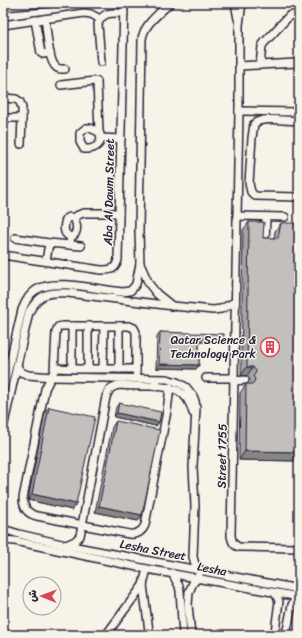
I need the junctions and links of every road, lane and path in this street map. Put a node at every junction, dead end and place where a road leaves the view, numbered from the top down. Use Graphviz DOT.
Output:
graph roads {
  1 [pos="50,3"];
  2 [pos="124,3"];
  3 [pos="170,3"];
  4 [pos="235,3"];
  5 [pos="242,3"];
  6 [pos="3,7"];
  7 [pos="124,13"];
  8 [pos="299,14"];
  9 [pos="45,19"];
  10 [pos="100,19"];
  11 [pos="35,20"];
  12 [pos="3,25"];
  13 [pos="239,25"];
  14 [pos="48,44"];
  15 [pos="40,45"];
  16 [pos="50,53"];
  17 [pos="101,62"];
  18 [pos="297,63"];
  19 [pos="260,65"];
  20 [pos="239,66"];
  21 [pos="65,69"];
  22 [pos="61,85"];
  23 [pos="3,98"];
  24 [pos="239,111"];
  25 [pos="286,112"];
  26 [pos="299,112"];
  27 [pos="3,118"];
  28 [pos="22,118"];
  29 [pos="286,120"];
  30 [pos="299,121"];
  31 [pos="121,139"];
  32 [pos="21,144"];
  33 [pos="4,188"];
  34 [pos="3,192"];
  35 [pos="299,197"];
  36 [pos="119,213"];
  37 [pos="237,216"];
  38 [pos="266,216"];
  39 [pos="285,217"];
  40 [pos="73,218"];
  41 [pos="71,237"];
  42 [pos="15,238"];
  43 [pos="265,242"];
  44 [pos="49,243"];
  45 [pos="70,245"];
  46 [pos="81,246"];
  47 [pos="3,255"];
  48 [pos="46,261"];
  49 [pos="140,264"];
  50 [pos="235,302"];
  51 [pos="173,306"];
  52 [pos="72,326"];
  53 [pos="88,326"];
  54 [pos="104,326"];
  55 [pos="119,326"];
  56 [pos="17,366"];
  57 [pos="55,368"];
  58 [pos="72,368"];
  59 [pos="88,368"];
  60 [pos="103,368"];
  61 [pos="119,369"];
  62 [pos="136,369"];
  63 [pos="52,377"];
  64 [pos="206,378"];
  65 [pos="140,379"];
  66 [pos="234,382"];
  67 [pos="244,384"];
  68 [pos="170,387"];
  69 [pos="3,391"];
  70 [pos="194,426"];
  71 [pos="3,428"];
  72 [pos="82,525"];
  73 [pos="3,529"];
  74 [pos="3,540"];
  75 [pos="66,545"];
  76 [pos="299,548"];
  77 [pos="147,569"];
  78 [pos="200,570"];
  79 [pos="172,573"];
  80 [pos="198,578"];
  81 [pos="143,585"];
  82 [pos="299,588"];
  83 [pos="274,593"];
  84 [pos="299,597"];
  85 [pos="277,616"];
  86 [pos="288,619"];
  87 [pos="106,635"];
  88 [pos="148,635"];
  89 [pos="183,635"];
  90 [pos="191,635"];
  91 [pos="275,635"];
  92 [pos="286,635"];
  1 -- 6 [label="street"];
  2 -- 7 [label="street, Aba Al Dawm Street"];
  3 -- 49 [label="street"];
  4 -- 13 [label="street"];
  5 -- 13 [label="street"];
  7 -- 10 [label="street"];
  7 -- 31 [label="street, Aba Al Dawm Street"];
  8 -- 19 [label="street"];
  9 -- 10 [label="street"];
  9 -- 11 [label="street"];
  9 -- 14 [label="street"];
  10 -- 17 [label="street"];
  11 -- 12 [label="street"];
  11 -- 15 [label="street"];
  13 -- 20 [label="street"];
  14 -- 15 [label="street"];
  14 -- 16 [label="street"];
  15 -- 16 [label="street"];
  16 -- 21 [label="street"];
  18 -- 19 [label="street"];
  19 -- 20 [label="street"];
  20 -- 24 [label="street"];
  22 -- 31 [label="street"];
  23 -- 28 [label="street"];
  24 -- 25 [label="street"];
  24 -- 37 [label="street, Street 1755"];
  25 -- 26 [label="street"];
  25 -- 29 [label="street"];
  27 -- 28 [label="street"];
  28 -- 32 [label="street"];
  29 -- 30 [label="street"];
  29 -- 35 [label="street"];
  31 -- 36 [label="street, Aba Al Dawm Street"];
  33 -- 34 [label="street"];
  36 -- 40 [label="street"];
  36 -- 48 [label="street, Aba Al Dawm Street"];
  37 -- 38 [label="street"];
  37 -- 50 [label="street, Street 1755"];
  38 -- 39 [label="street"];
  38 -- 43 [label="street"];
  40 -- 41 [label="street"];
  40 -- 41 [label="street"];
  41 -- 45 [label="street"];
  42 -- 44 [label="street"];
  44 -- 45 [label="street"];
  44 -- 48 [label="street"];
  45 -- 46 [label="street"];
  47 -- 48 [label="street, Aba Al Dawm Street"];
  49 -- 51 [label="street"];
  49 -- 69 [label="street"];
  50 -- 51 [label="street"];
  50 -- 66 [label="street, Street 1755"];
  51 -- 56 [label="street"];
  52 -- 53 [label="street"];
  52 -- 57 [label="street"];
  52 -- 58 [label="street"];
  53 -- 54 [label="street"];
  53 -- 59 [label="street"];
  54 -- 55 [label="street"];
  54 -- 60 [label="street"];
  55 -- 61 [label="street"];
  55 -- 62 [label="street"];
  56 -- 63 [label="street"];
  56 -- 71 [label="street"];
  57 -- 58 [label="street"];
  57 -- 63 [label="street"];
  58 -- 59 [label="street"];
  59 -- 60 [label="street"];
  60 -- 61 [label="street"];
  61 -- 62 [label="street"];
  62 -- 65 [label="street"];
  63 -- 65 [label="street"];
  63 -- 72 [label="street"];
  64 -- 66 [label="street"];
  65 -- 70 [label="street"];
  66 -- 67 [label="street"];
  66 -- 76 [label="street, Street 1755"];
  68 -- 70 [label="street"];
  68 -- 72 [label="street"];
  68 -- 72 [label="street"];
  70 -- 78 [label="street"];
  72 -- 75 [label="street"];
  73 -- 75 [label="street, Lesha Street"];
  74 -- 77 [label="street, Lesha"];
  75 -- 78 [label="street, Lesha Street"];
  77 -- 79 [label="street, Lesha"];
  77 -- 81 [label="street"];
  78 -- 80 [label="street"];
  78 -- 82 [label="street, Lesha Street"];
  79 -- 80 [label="street, Lesha"];
  79 -- 89 [label="street"];
  80 -- 83 [label="street, Lesha"];
  80 -- 90 [label="street"];
  81 -- 87 [label="street"];
  81 -- 88 [label="street"];
  83 -- 84 [label="street, Lesha"];
  83 -- 85 [label="street"];
  84 -- 86 [label="street"];
  85 -- 86 [label="street"];
  85 -- 91 [label="street"];
  86 -- 92 [label="street"];
}
